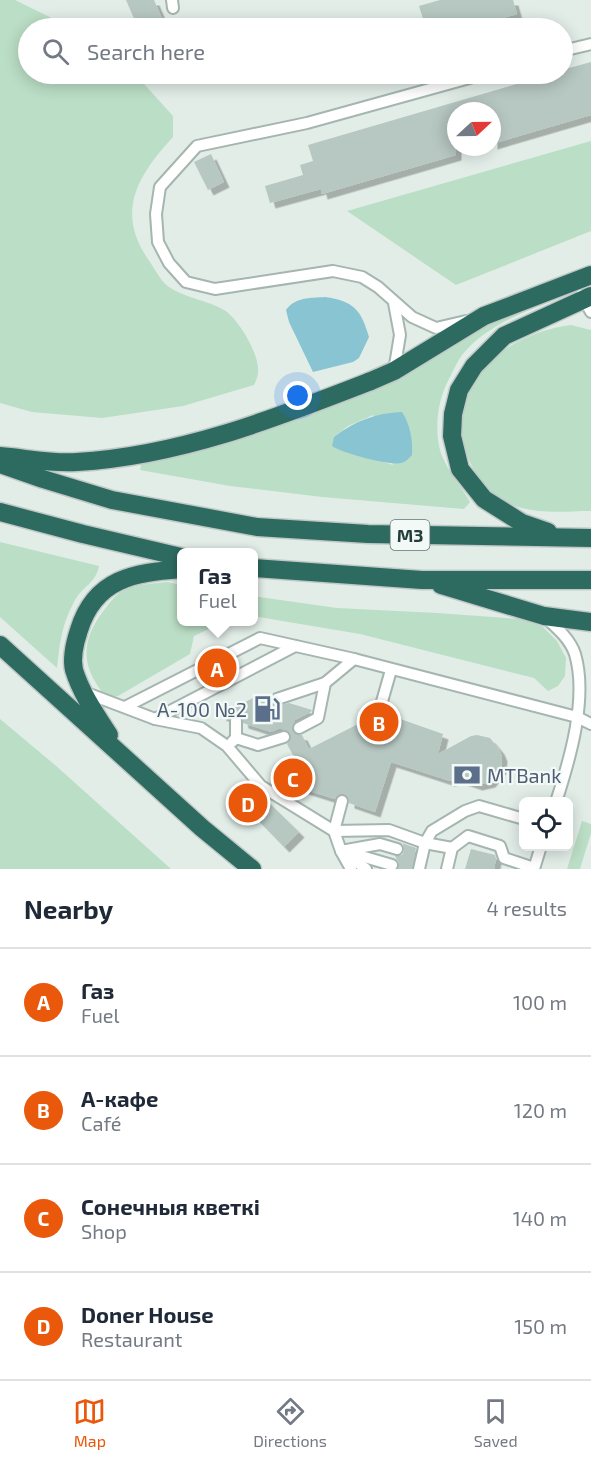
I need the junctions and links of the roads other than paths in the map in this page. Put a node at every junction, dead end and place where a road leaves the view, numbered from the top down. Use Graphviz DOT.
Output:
graph roads {
  1 [pos="591,44"];
  2 [pos="573,48"];
  3 [pos="448,84"];
  4 [pos="583,278"];
  5 [pos="588,302"];
  6 [pos="394,303"];
  7 [pos="484,316"];
  8 [pos="394,371"];
  9 [pos="0,456"];
  10 [pos="0,464"];
  11 [pos="0,512"];
  12 [pos="564,537"];
  13 [pos="591,538"];
  14 [pos="177,555"];
  15 [pos="258,568"];
  16 [pos="177,570"];
  17 [pos="422,579"];
  18 [pos="591,580"];
  19 [pos="544,616"];
  20 [pos="591,622"];
  21 [pos="0,645"];
  22 [pos="295,646"];
  23 [pos="354,659"];
  24 [pos="391,670"];
  25 [pos="325,683"];
  26 [pos="84,692"];
  27 [pos="277,699"];
  28 [pos="125,708"];
  29 [pos="379,712"];
  30 [pos="577,717"];
  31 [pos="154,719"];
  32 [pos="236,721"];
  33 [pos="591,724"];
  34 [pos="299,728"];
  35 [pos="284,737"];
  36 [pos="236,738"];
  37 [pos="227,746"];
  38 [pos="122,754"];
  39 [pos="557,797"];
  40 [pos="342,801"];
  41 [pos="519,818"];
  42 [pos="334,831"];
  43 [pos="425,843"];
  44 [pos="452,848"];
  45 [pos="397,849"];
  46 [pos="341,851"];
  47 [pos="539,851"];
  48 [pos="504,858"];
  49 [pos="420,861"];
  50 [pos="392,865"];
  51 [pos="252,869"];
  52 [pos="351,869"];
  53 [pos="357,869"];
  54 [pos="366,869"];
  55 [pos="447,869"];
  56 [pos="500,869"];
  57 [pos="534,869"];
  1 -- 2 [label="lane"];
  3 -- 6 [label="lane"];
  4 -- 5 [label="lane"];
  4 -- 7 [label="highway"];
  5 -- 12 [label="highway"];
  6 -- 7 [label="lane"];
  6 -- 8 [label="lane"];
  7 -- 8 [label="highway"];
  8 -- 9 [label="highway"];
  10 -- 12 [label="highway, М3"];
  11 -- 14 [label="highway"];
  12 -- 13 [label="highway, М3"];
  15 -- 17 [label="highway, М3"];
  16 -- 26 [label="highway"];
  17 -- 18 [label="highway, М3"];
  17 -- 19 [label="highway"];
  19 -- 20 [label="highway"];
  19 -- 30 [label="lane"];
  21 -- 38 [label="highway"];
  22 -- 23 [label="lane"];
  22 -- 28 [label="lane"];
  22 -- 31 [label="lane"];
  23 -- 24 [label="lane"];
  23 -- 25 [label="lane"];
  24 -- 29 [label="lane"];
  24 -- 30 [label="lane"];
  25 -- 27 [label="lane"];
  25 -- 34 [label="lane"];
  26 -- 28 [label="lane"];
  26 -- 38 [label="highway"];
  28 -- 31 [label="lane"];
  30 -- 33 [label="lane"];
  30 -- 39 [label="lane"];
  31 -- 37 [label="lane"];
  32 -- 36 [label="lane"];
  35 -- 36 [label="lane"];
  36 -- 37 [label="lane"];
  37 -- 42 [label="lane"];
  38 -- 51 [label="highway"];
  40 -- 42 [label="lane"];
  41 -- 43 [label="lane"];
  42 -- 43 [label="lane"];
  42 -- 46 [label="lane"];
  43 -- 44 [label="lane"];
  43 -- 49 [label="lane"];
  44 -- 48 [label="lane"];
  44 -- 55 [label="lane"];
  45 -- 46 [label="lane"];
  46 -- 50 [label="lane"];
  46 -- 52 [label="lane"];
  46 -- 53 [label="lane"];
  46 -- 54 [label="lane"];
  47 -- 57 [label="lane"];
  48 -- 56 [label="lane"];
  48 -- 57 [label="lane"];
}
